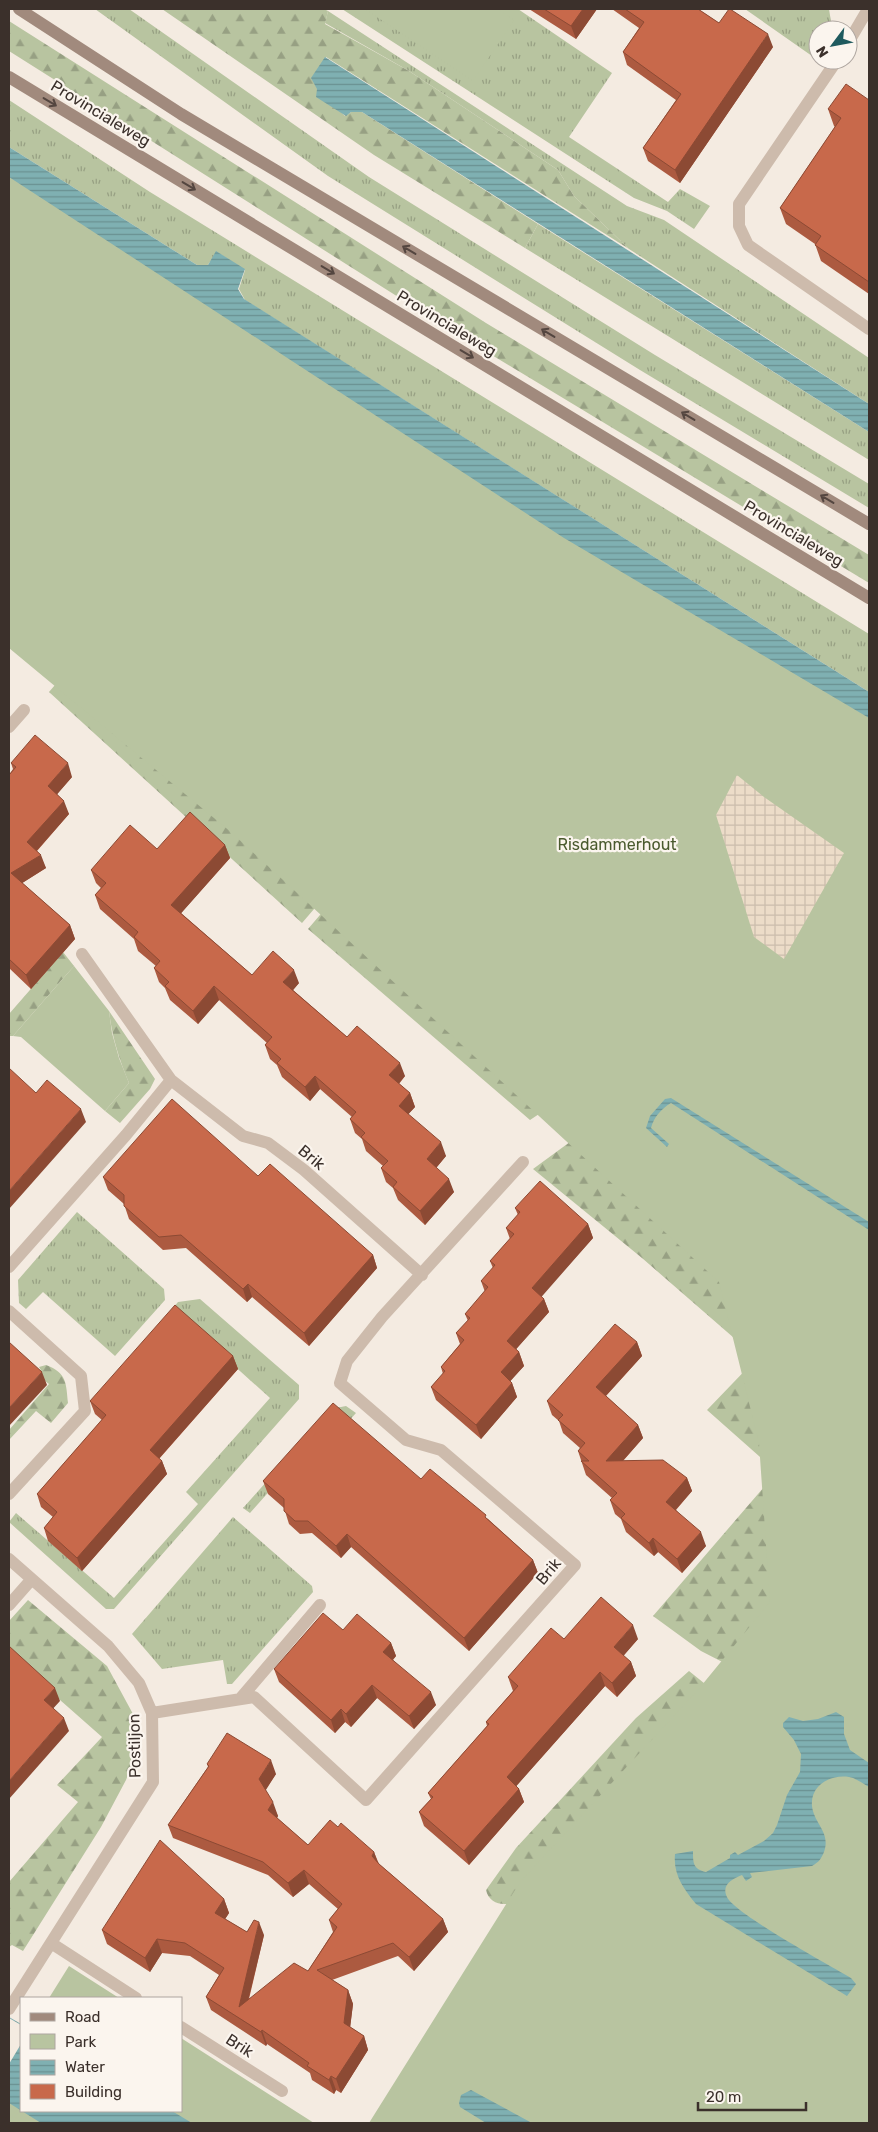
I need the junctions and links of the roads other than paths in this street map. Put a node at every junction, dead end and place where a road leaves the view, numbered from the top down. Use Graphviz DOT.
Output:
graph roads {
  1 [pos="20,9"];
  2 [pos="868,9"];
  3 [pos="858,26"];
  4 [pos="830,70"];
  5 [pos="9,76"];
  6 [pos="869,329"];
  7 [pos="869,524"];
  8 [pos="869,598"];
  9 [pos="24,710"];
  10 [pos="9,727"];
  11 [pos="82,954"];
  12 [pos="171,1080"];
  13 [pos="523,1162"];
  14 [pos="9,1267"];
  15 [pos="422,1275"];
  16 [pos="9,1311"];
  17 [pos="9,1494"];
  18 [pos="9,1559"];
  19 [pos="32,1580"];
  20 [pos="9,1605"];
  21 [pos="320,1605"];
  22 [pos="240,1699"];
  23 [pos="152,1713"];
  24 [pos="51,1943"];
  25 [pos="134,1997"];
  26 [pos="9,2009"];
  27 [pos="182,2028"];
  28 [pos="282,2091"];
  7 -- 1 [label="main road, one-way"];
  2 -- 3 [label="street"];
  4 -- 6 [label="street"];
  5 -- 8 [label="main road, Provincialeweg, one-way"];
  9 -- 10 [label="street"];
  11 -- 12 [label="street, Brik"];
  12 -- 14 [label="street"];
  12 -- 15 [label="street, Brik"];
  13 -- 15 [label="street, Brik"];
  15 -- 22 [label="street, Brik"];
  16 -- 17 [label="street"];
  18 -- 19 [label="street, Postiljon"];
  19 -- 20 [label="street"];
  19 -- 23 [label="street, Postiljon"];
  21 -- 22 [label="street"];
  22 -- 23 [label="street, Brik"];
  23 -- 24 [label="street, Postiljon"];
  24 -- 25 [label="street"];
  24 -- 26 [label="street, Postiljon"];
  27 -- 28 [label="street, Brik"];
}
